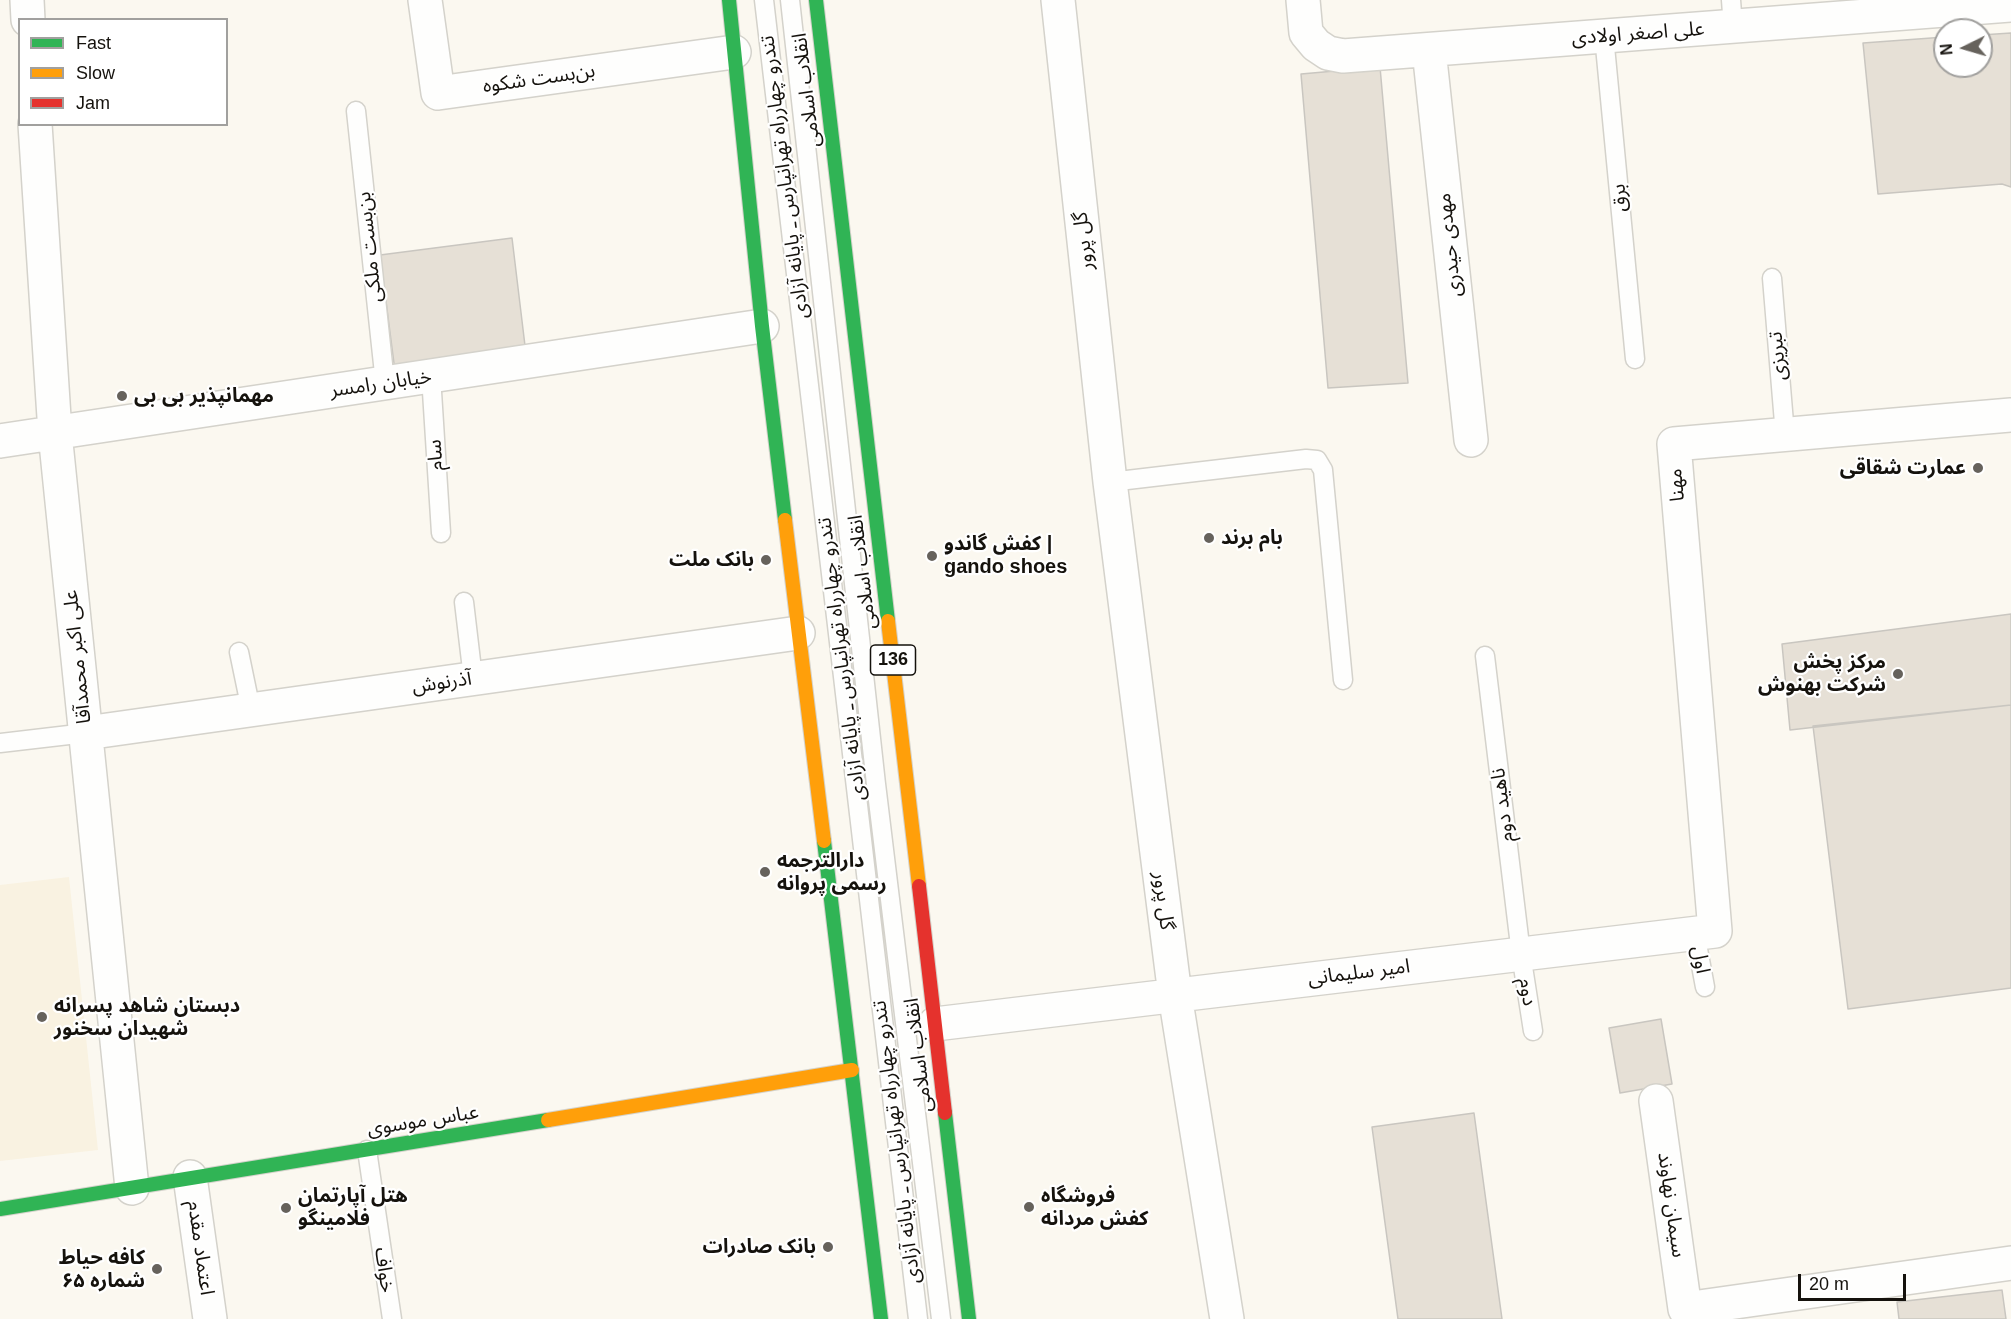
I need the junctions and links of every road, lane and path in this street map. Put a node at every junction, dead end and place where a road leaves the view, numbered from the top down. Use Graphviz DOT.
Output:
graph roads {
  1 [pos="27,0"];
  2 [pos="425,0"];
  3 [pos="729,0"];
  4 [pos="764,0"];
  5 [pos="790,0"];
  6 [pos="816,0"];
  7 [pos="1058,0"];
  8 [pos="1302,0"];
  9 [pos="2011,5"];
  10 [pos="1732,13"];
  11 [pos="28,18"];
  12 [pos="1604,36"];
  13 [pos="1429,50"];
  14 [pos="734,52"];
  15 [pos="356,111"];
  16 [pos="35,126"];
  17 [pos="1772,278"];
  18 [pos="762,326"];
  19 [pos="1635,359"];
  20 [pos="431,376"];
  21 [pos="385,383"];
  22 [pos="2011,415"];
  23 [pos="56,433"];
  24 [pos="1785,435"];
  25 [pos="1471,440"];
  26 [pos="0,441"];
  27 [pos="1110,482"];
  28 [pos="441,533"];
  29 [pos="465,602"];
  30 [pos="798,633"];
  31 [pos="239,652"];
  32 [pos="1485,656"];
  33 [pos="473,678"];
  34 [pos="1343,680"];
  35 [pos="251,710"];
  36 [pos="86,733"];
  37 [pos="0,744"];
  38 [pos="1709,862"];
  39 [pos="1695,933"];
  40 [pos="1521,954"];
  41 [pos="1704,987"];
  42 [pos="1175,995"];
  43 [pos="935,1024"];
  44 [pos="1533,1031"];
  45 [pos="852,1070"];
  46 [pos="1656,1101"];
  47 [pos="367,1150"];
  48 [pos="190,1177"];
  49 [pos="132,1188"];
  50 [pos="0,1209"];
  51 [pos="2011,1263"];
  52 [pos="1684,1314"];
  53 [pos="210,1319"];
  54 [pos="392,1319"];
  55 [pos="881,1319"];
  56 [pos="918,1319"];
  57 [pos="941,1319"];
  58 [pos="969,1319"];
  59 [pos="1227,1319"];
  1 -- 11 [label="street"];
  2 -- 14 [label="street, بن‌بست شکوه"];
  3 -- 14 [label="main road"];
  4 -- 56 [label="lane, تندرو چهارراه تهرانپارس ـ پایانه آزادی"];
  5 -- 57 [label="lane"];
  6 -- 43 [label="main road, انقلاب اسلامی / 136"];
  7 -- 27 [label="street, گل پرور"];
  8 -- 13 [label="street, علی اصغر اولادی"];
  9 -- 10 [label="street, علی اصغر اولادی"];
  10 -- 12 [label="street, علی اصغر اولادی"];
  12 -- 13 [label="street, علی اصغر اولادی"];
  12 -- 19 [label="lane, برق"];
  13 -- 25 [label="street, مهدی حیدری"];
  14 -- 18 [label="main road"];
  15 -- 21 [label="lane, بن‌بست ملکی"];
  16 -- 23 [label="street, علی اکبر محمدآقا"];
  17 -- 24 [label="lane, تبریزی"];
  18 -- 20 [label="street, خیابان رامسر"];
  18 -- 30 [label="main road"];
  20 -- 21 [label="street, خیابان رامسر"];
  20 -- 28 [label="lane, سام"];
  21 -- 23 [label="street, خیابان رامسر"];
  22 -- 24 [label="street, مهنا"];
  23 -- 26 [label="street, خیابان رامسر"];
  23 -- 36 [label="street, علی اکبر محمدآقا"];
  24 -- 38 [label="street, مهنا"];
  27 -- 34 [label="lane"];
  27 -- 42 [label="street, گل پرور"];
  29 -- 33 [label="lane"];
  30 -- 33 [label="street, آذرنوش"];
  30 -- 45 [label="main road"];
  31 -- 35 [label="lane"];
  32 -- 40 [label="lane, ناهید دوم"];
  33 -- 35 [label="street, آذرنوش"];
  35 -- 36 [label="street, آذرنوش"];
  36 -- 37 [label="lane"];
  36 -- 49 [label="street, علی اکبر محمدآقا"];
  38 -- 39 [label="street, امیر سلیمانی"];
  39 -- 40 [label="street, امیر سلیمانی"];
  39 -- 41 [label="lane, اول"];
  40 -- 42 [label="street, امیر سلیمانی"];
  40 -- 44 [label="lane, دوم"];
  42 -- 43 [label="street, امیر سلیمانی"];
  42 -- 59 [label="street, گل پرور"];
  43 -- 58 [label="main road, انقلاب اسلامی / 136"];
  45 -- 47 [label="main road, عباس موسوی"];
  45 -- 55 [label="main road"];
  46 -- 52 [label="street, سیمان نهاوند"];
  47 -- 48 [label="main road, عباس موسوی"];
  47 -- 54 [label="lane, خواف"];
  48 -- 49 [label="main road, عباس موسوی"];
  48 -- 53 [label="street, اعتماد مقدم"];
  49 -- 50 [label="main road, عباس موسوی"];
  51 -- 52 [label="street"];
}
